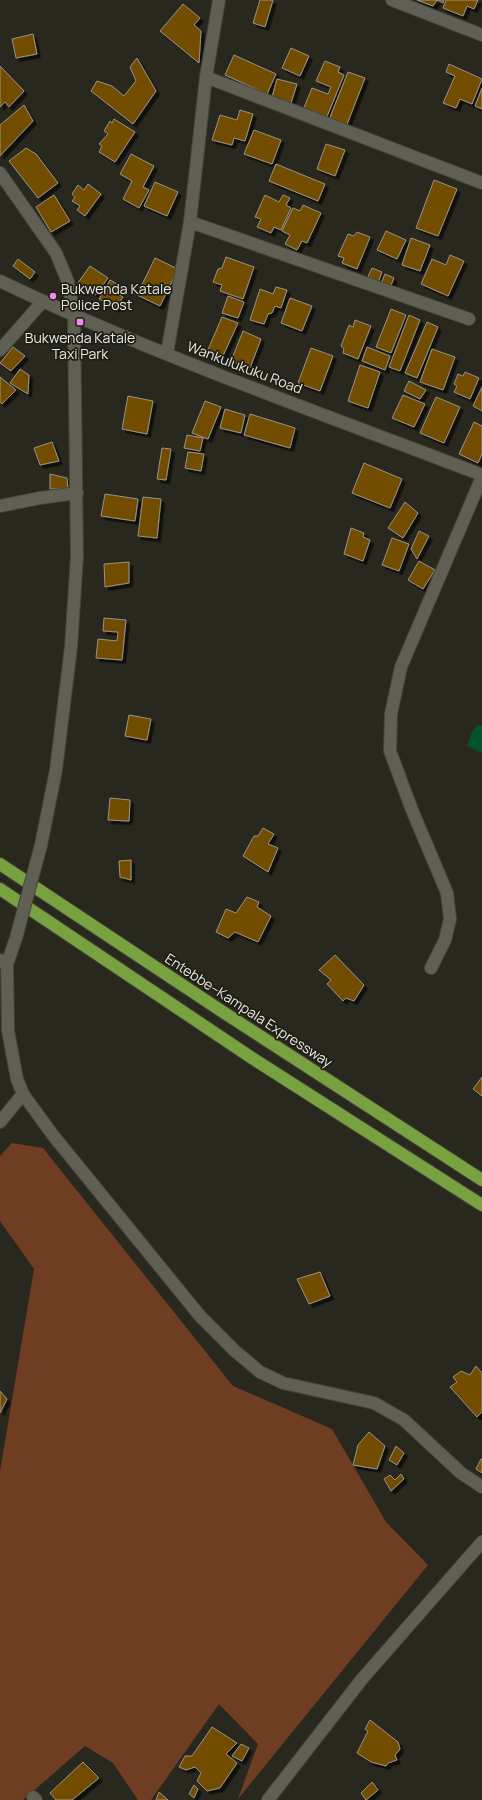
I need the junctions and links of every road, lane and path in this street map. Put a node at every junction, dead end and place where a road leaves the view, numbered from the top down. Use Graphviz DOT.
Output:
graph roads {
  1 [pos="219,0"];
  2 [pos="392,0"];
  3 [pos="482,35"];
  4 [pos="206,77"];
  5 [pos="0,173"];
  6 [pos="482,183"];
  7 [pos="190,222"];
  8 [pos="0,281"];
  9 [pos="43,301"];
  10 [pos="74,316"];
  11 [pos="469,319"];
  12 [pos="0,350"];
  13 [pos="167,354"];
  14 [pos="482,476"];
  15 [pos="77,493"];
  16 [pos="0,506"];
  17 [pos="0,864"];
  18 [pos="0,889"];
  19 [pos="3,962"];
  20 [pos="431,968"];
  21 [pos="23,1094"];
  22 [pos="0,1122"];
  23 [pos="482,1180"];
  24 [pos="482,1205"];
  25 [pos="482,1487"];
  26 [pos="482,1542"];
  27 [pos="268,1800"];
  1 -- 4 [label="street"];
  2 -- 3 [label="street"];
  4 -- 6 [label="street"];
  4 -- 7 [label="street"];
  5 -- 10 [label="street"];
  7 -- 11 [label="street"];
  7 -- 13 [label="street"];
  8 -- 9 [label="street, Wankulukuku Road"];
  9 -- 10 [label="street, Wankulukuku Road"];
  9 -- 12 [label="street"];
  10 -- 13 [label="street, Wankulukuku Road"];
  10 -- 15 [label="street"];
  13 -- 14 [label="street, Wankulukuku Road"];
  14 -- 20 [label="street"];
  15 -- 16 [label="street"];
  15 -- 19 [label="street, bridge"];
  17 -- 23 [label="highway, Entebbe–Kampala Expressway"];
  18 -- 24 [label="highway"];
  19 -- 21 [label="street"];
  21 -- 22 [label="street"];
  21 -- 25 [label="street"];
  26 -- 27 [label="street"];
}
